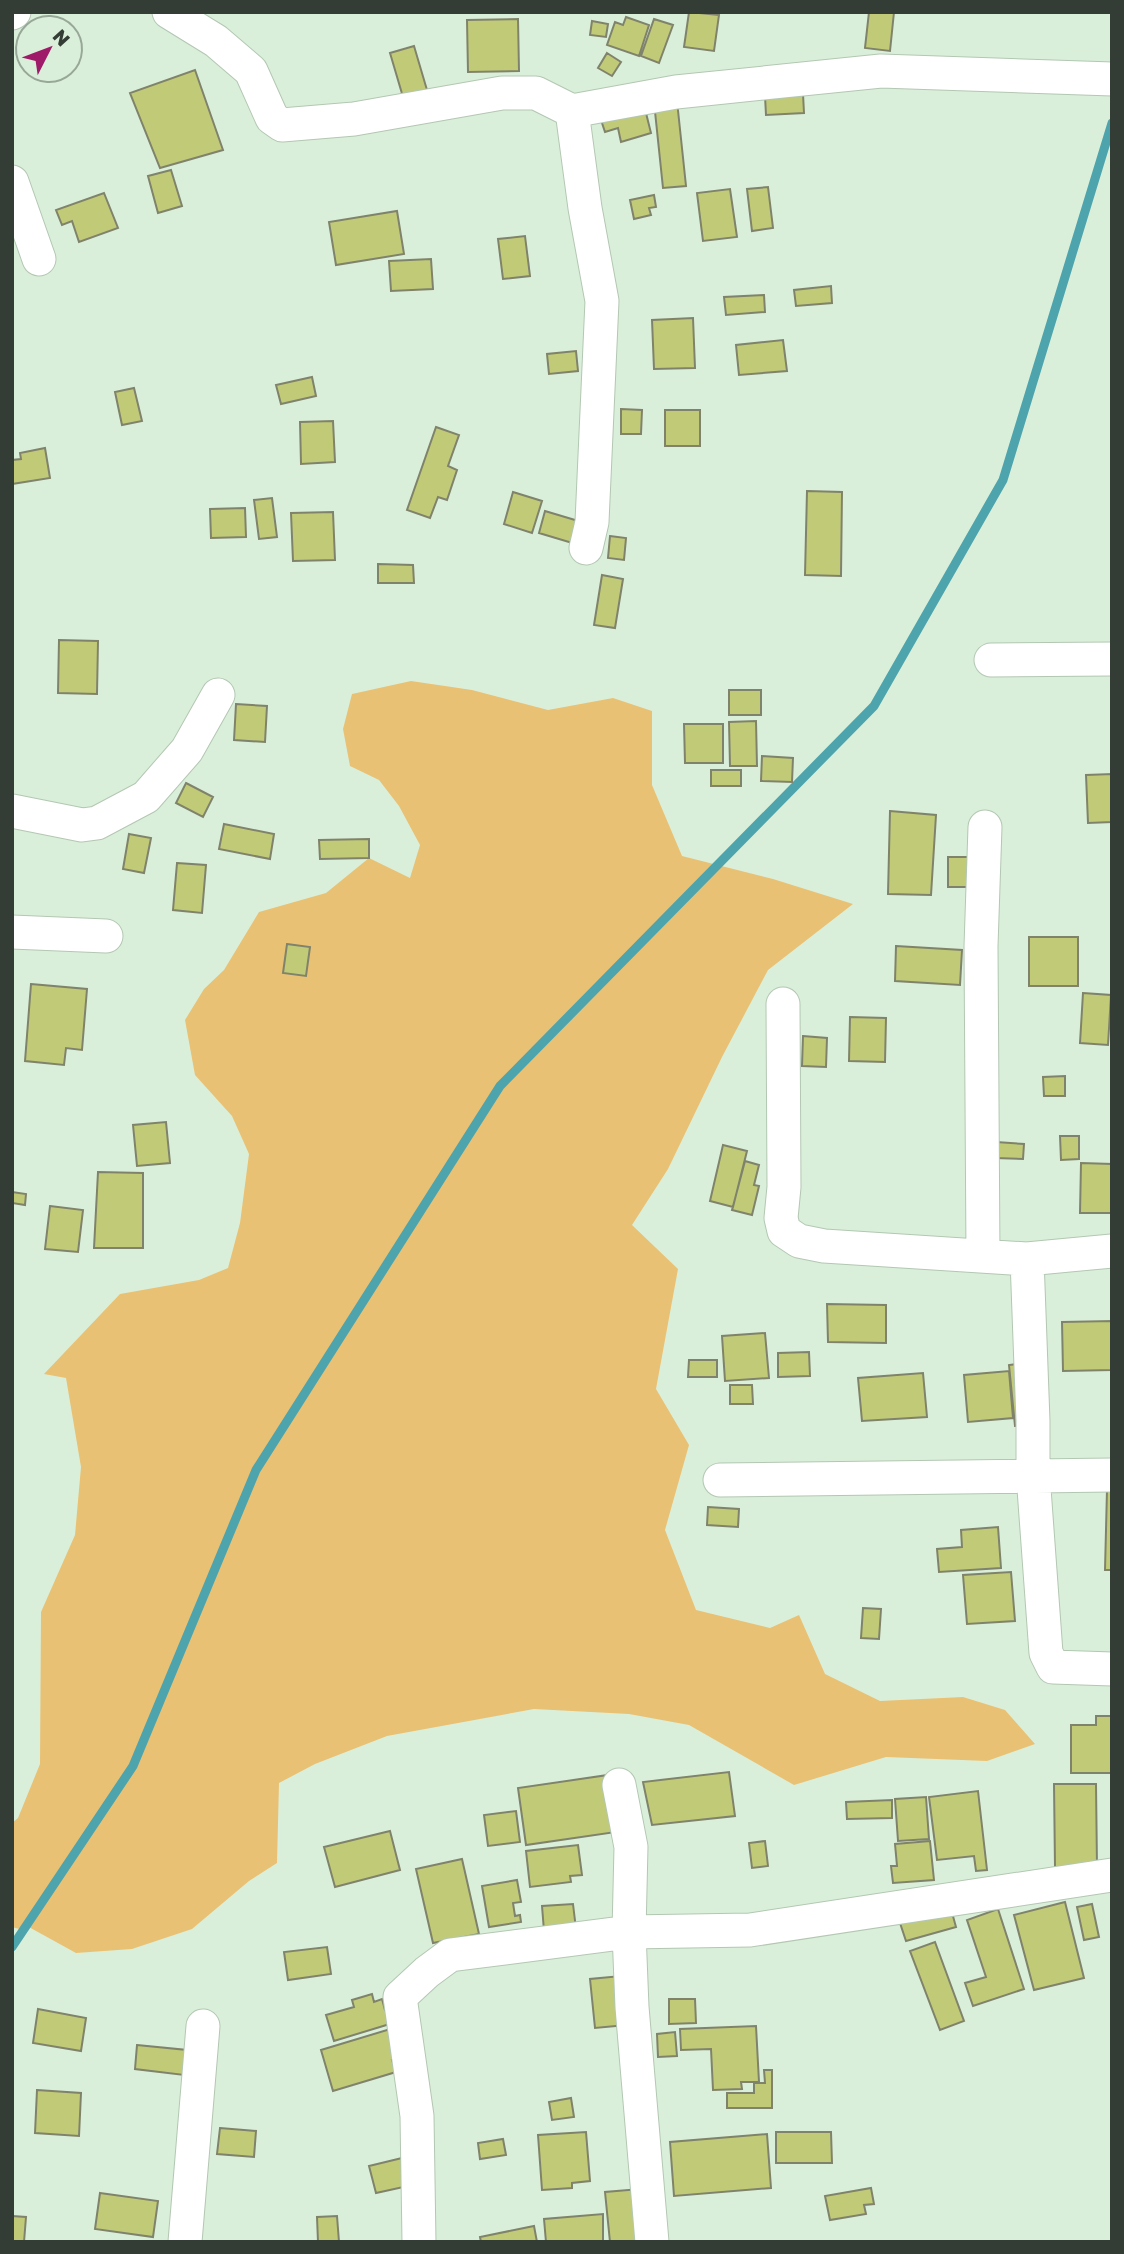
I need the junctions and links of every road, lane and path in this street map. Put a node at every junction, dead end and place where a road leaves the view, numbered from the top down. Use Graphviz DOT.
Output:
graph roads {
  1 [pos="169,12"];
  2 [pos="1112,79"];
  3 [pos="572,111"];
  4 [pos="12,182"];
  5 [pos="39,259"];
  6 [pos="586,548"];
  7 [pos="1112,659"];
  8 [pos="991,660"];
  9 [pos="218,695"];
  10 [pos="12,811"];
  11 [pos="985,827"];
  12 [pos="12,932"];
  13 [pos="106,936"];
  14 [pos="783,1003"];
  15 [pos="1112,1251"];
  16 [pos="983,1256"];
  17 [pos="1027,1259"];
  18 [pos="1032,1475"];
  19 [pos="1112,1475"];
  20 [pos="720,1480"];
  21 [pos="1112,1669"];
  22 [pos="619,1785"];
  23 [pos="1112,1875"];
  24 [pos="629,1932"];
  25 [pos="204,2026"];
  26 [pos="185,2242"];
  27 [pos="419,2242"];
  28 [pos="652,2242"];
  1 -- 3 [label="street"];
  2 -- 3 [label="street"];
  3 -- 6 [label="street"];
  4 -- 5 [label="street"];
  7 -- 8 [label="street"];
  9 -- 10 [label="street"];
  11 -- 16 [label="street"];
  12 -- 13 [label="street"];
  14 -- 16 [label="street"];
  15 -- 17 [label="street"];
  16 -- 17 [label="street"];
  17 -- 18 [label="street"];
  18 -- 19 [label="street"];
  18 -- 20 [label="street"];
  18 -- 21 [label="street"];
  22 -- 24 [label="street"];
  23 -- 24 [label="street"];
  24 -- 27 [label="street"];
  24 -- 28 [label="street"];
  25 -- 26 [label="street"];
}
